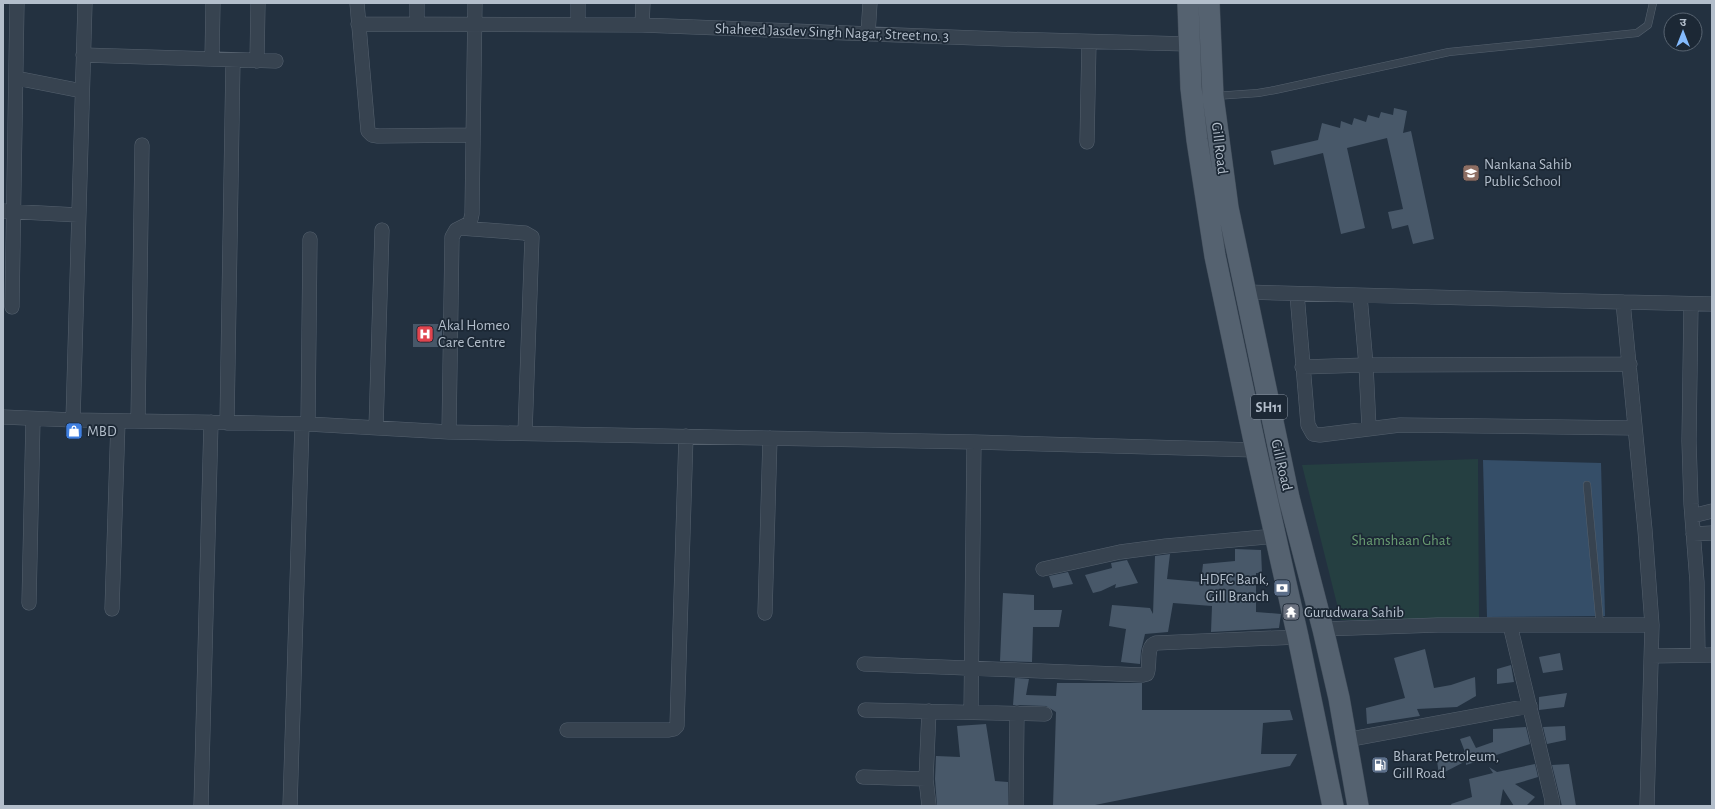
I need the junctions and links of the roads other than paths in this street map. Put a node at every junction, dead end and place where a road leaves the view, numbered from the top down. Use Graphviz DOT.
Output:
graph roads {
  1 [pos="17,3"];
  2 [pos="85,3"];
  3 [pos="213,3"];
  4 [pos="258,3"];
  5 [pos="356,3"];
  6 [pos="417,3"];
  7 [pos="475,3"];
  8 [pos="578,3"];
  9 [pos="643,3"];
  10 [pos="870,3"];
  11 [pos="1188,3"];
  12 [pos="1209,3"];
  13 [pos="1653,3"];
  14 [pos="358,24"];
  15 [pos="417,24"];
  16 [pos="475,24"];
  17 [pos="578,24"];
  18 [pos="642,25"];
  19 [pos="868,34"];
  20 [pos="1089,42"];
  21 [pos="1188,44"];
  22 [pos="83,55"];
  23 [pos="212,60"];
  24 [pos="232,60"];
  25 [pos="257,61"];
  26 [pos="276,62"];
  27 [pos="16,78"];
  28 [pos="82,91"];
  29 [pos="1213,96"];
  30 [pos="473,135"];
  31 [pos="1088,142"];
  32 [pos="142,145"];
  33 [pos="8,211"];
  34 [pos="78,215"];
  35 [pos="460,228"];
  36 [pos="382,230"];
  37 [pos="310,239"];
  38 [pos="1245,292"];
  39 [pos="1296,294"];
  40 [pos="1360,296"];
  41 [pos="1623,302"];
  42 [pos="1691,304"];
  43 [pos="1712,304"];
  44 [pos="12,307"];
  45 [pos="1630,364"];
  46 [pos="1366,365"];
  47 [pos="1302,367"];
  48 [pos="3,417"];
  49 [pos="27,418"];
  50 [pos="73,420"];
  51 [pos="118,421"];
  52 [pos="138,421"];
  53 [pos="211,422"];
  54 [pos="227,422"];
  55 [pos="305,424"];
  56 [pos="376,428"];
  57 [pos="1369,428"];
  58 [pos="1636,428"];
  59 [pos="449,432"];
  60 [pos="525,433"];
  61 [pos="686,436"];
  62 [pos="770,438"];
  63 [pos="974,442"];
  64 [pos="1256,450"];
  65 [pos="1587,484"];
  66 [pos="1712,511"];
  67 [pos="1692,516"];
  68 [pos="1712,533"];
  69 [pos="1694,534"];
  70 [pos="1276,536"];
  71 [pos="1043,569"];
  72 [pos="28,603"];
  73 [pos="112,609"];
  74 [pos="765,613"];
  75 [pos="1510,625"];
  76 [pos="1600,625"];
  77 [pos="1652,625"];
  78 [pos="1323,629"];
  79 [pos="1298,637"];
  80 [pos="1698,655"];
  81 [pos="1712,655"];
  82 [pos="1651,656"];
  83 [pos="864,664"];
  84 [pos="972,667"];
  85 [pos="1530,706"];
  86 [pos="865,710"];
  87 [pos="929,711"];
  88 [pos="971,712"];
  89 [pos="1017,713"];
  90 [pos="1045,714"];
  91 [pos="567,730"];
  92 [pos="1346,740"];
  93 [pos="863,778"];
  94 [pos="926,779"];
  95 [pos="201,806"];
  96 [pos="290,806"];
  97 [pos="929,806"];
  98 [pos="1016,806"];
  99 [pos="1332,806"];
  100 [pos="1358,806"];
  101 [pos="1552,806"];
  102 [pos="1647,806"];
  1 -- 27 [label="street"];
  2 -- 22 [label="street"];
  3 -- 23 [label="street"];
  4 -- 25 [label="street"];
  5 -- 14 [label="street"];
  6 -- 15 [label="street"];
  7 -- 16 [label="street"];
  8 -- 17 [label="street"];
  9 -- 18 [label="street"];
  10 -- 19 [label="street"];
  11 -- 21 [label="main road, Gill Road / SH11"];
  12 -- 29 [label="main road, Gill Road / SH11"];
  13 -- 29 [label="lane"];
  14 -- 15 [label="street, Shaheed Jasdev Singh Nagar, Street no. 3"];
  14 -- 30 [label="street"];
  15 -- 16 [label="street, Shaheed Jasdev Singh Nagar, Street no. 3"];
  16 -- 17 [label="street, Shaheed Jasdev Singh Nagar, Street no. 3"];
  16 -- 30 [label="street"];
  17 -- 18 [label="street, Shaheed Jasdev Singh Nagar, Street no. 3"];
  18 -- 19 [label="street, Shaheed Jasdev Singh Nagar, Street no. 3"];
  19 -- 20 [label="street, Shaheed Jasdev Singh Nagar, Street no. 3"];
  20 -- 21 [label="street, Shaheed Jasdev Singh Nagar, Street no. 3"];
  20 -- 31 [label="street"];
  21 -- 64 [label="main road, Gill Road / SH11"];
  22 -- 23 [label="street"];
  22 -- 28 [label="street"];
  23 -- 24 [label="street"];
  24 -- 25 [label="street"];
  24 -- 54 [label="street"];
  25 -- 26 [label="street"];
  27 -- 28 [label="street"];
  27 -- 33 [label="street"];
  28 -- 34 [label="street"];
  29 -- 38 [label="main road, Gill Road / SH11"];
  30 -- 35 [label="street"];
  32 -- 52 [label="street"];
  33 -- 34 [label="street"];
  33 -- 44 [label="street"];
  34 -- 50 [label="street"];
  35 -- 59 [label="street"];
  35 -- 60 [label="street"];
  36 -- 56 [label="street"];
  37 -- 55 [label="street"];
  38 -- 39 [label="street"];
  38 -- 78 [label="main road, Gill Road / SH11"];
  39 -- 40 [label="street"];
  39 -- 47 [label="street"];
  40 -- 41 [label="street"];
  40 -- 46 [label="street"];
  41 -- 42 [label="street"];
  41 -- 45 [label="street"];
  42 -- 43 [label="street"];
  42 -- 67 [label="street"];
  45 -- 46 [label="street"];
  45 -- 58 [label="street"];
  46 -- 47 [label="street"];
  46 -- 57 [label="street"];
  47 -- 57 [label="street"];
  48 -- 49 [label="street"];
  49 -- 50 [label="street"];
  49 -- 72 [label="street"];
  50 -- 51 [label="street"];
  51 -- 52 [label="street"];
  51 -- 73 [label="street"];
  52 -- 53 [label="street"];
  53 -- 54 [label="street"];
  53 -- 95 [label="street"];
  54 -- 55 [label="street"];
  55 -- 56 [label="street"];
  55 -- 96 [label="street"];
  56 -- 59 [label="street"];
  57 -- 58 [label="street"];
  58 -- 77 [label="street"];
  59 -- 60 [label="street"];
  60 -- 61 [label="street"];
  61 -- 62 [label="street"];
  61 -- 91 [label="street"];
  62 -- 63 [label="street"];
  62 -- 74 [label="street"];
  63 -- 64 [label="street"];
  63 -- 84 [label="street"];
  64 -- 70 [label="main road, Gill Road / SH11"];
  65 -- 76 [label="lane"];
  66 -- 67 [label="street"];
  67 -- 69 [label="street"];
  68 -- 69 [label="street"];
  69 -- 80 [label="street"];
  70 -- 71 [label="street"];
  70 -- 79 [label="main road, Gill Road / SH11"];
  75 -- 76 [label="street"];
  75 -- 78 [label="street"];
  75 -- 85 [label="street"];
  76 -- 77 [label="street"];
  77 -- 82 [label="street"];
  78 -- 92 [label="main road, Gill Road / SH11"];
  79 -- 84 [label="street"];
  79 -- 99 [label="main road, Gill Road / SH11"];
  80 -- 81 [label="street"];
  80 -- 82 [label="street"];
  82 -- 102 [label="street"];
  83 -- 84 [label="street"];
  84 -- 88 [label="street"];
  85 -- 92 [label="street"];
  85 -- 101 [label="street"];
  86 -- 87 [label="street"];
  87 -- 88 [label="street"];
  87 -- 94 [label="street"];
  88 -- 89 [label="street"];
  89 -- 90 [label="street"];
  89 -- 98 [label="street"];
  92 -- 100 [label="main road, Gill Road / SH11"];
  93 -- 94 [label="street"];
  94 -- 97 [label="street"];
}
